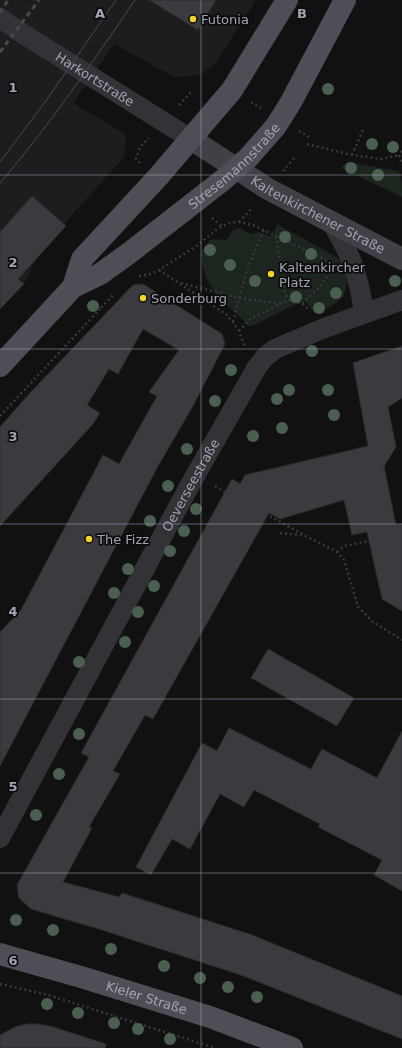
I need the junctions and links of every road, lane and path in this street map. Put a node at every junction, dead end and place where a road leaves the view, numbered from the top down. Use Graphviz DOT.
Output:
graph roads {
  1 [pos="287,0"];
  2 [pos="345,0"];
  3 [pos="0,18"];
  4 [pos="363,130"];
  5 [pos="299,131"];
  6 [pos="148,138"];
  7 [pos="311,138"];
  8 [pos="191,139"];
  9 [pos="307,144"];
  10 [pos="402,151"];
  11 [pos="352,155"];
  12 [pos="399,156"];
  13 [pos="136,159"];
  14 [pos="402,165"];
  15 [pos="236,169"];
  16 [pos="245,216"];
  17 [pos="214,220"];
  18 [pos="239,222"];
  19 [pos="332,223"];
  20 [pos="223,226"];
  21 [pos="264,230"];
  22 [pos="276,236"];
  23 [pos="402,259"];
  24 [pos="335,265"];
  25 [pos="159,270"];
  26 [pos="137,276"];
  27 [pos="358,279"];
  28 [pos="177,282"];
  29 [pos="73,287"];
  30 [pos="115,293"];
  31 [pos="238,298"];
  32 [pos="288,300"];
  33 [pos="402,300"];
  34 [pos="280,304"];
  35 [pos="100,309"];
  36 [pos="364,313"];
  37 [pos="233,322"];
  38 [pos="239,331"];
  39 [pos="0,366"];
  40 [pos="257,367"];
  41 [pos="0,416"];
  42 [pos="257,509"];
  43 [pos="280,533"];
  44 [pos="304,536"];
  45 [pos="370,541"];
  46 [pos="337,552"];
  47 [pos="402,640"];
  48 [pos="0,838"];
  49 [pos="0,954"];
  50 [pos="0,984"];
  51 [pos="215,1048"];
  52 [pos="292,1048"];
  1 -- 8 [label="main road, Stresemannstraße"];
  2 -- 15 [label="main road, Stresemannstraße"];
  3 -- 8 [label="street, Harkortstraße"];
  4 -- 11 [label="path"];
  5 -- 7 [label="path"];
  6 -- 13 [label="path"];
  8 -- 15 [label="street, Kaltenkirchener Straße"];
  8 -- 29 [label="main road, Stresemannstraße"];
  9 -- 11 [label="path"];
  10 -- 12 [label="path"];
  11 -- 12 [label="path"];
  12 -- 14 [label="path"];
  15 -- 19 [label="street, Kaltenkirchener Straße"];
  15 -- 29 [label="main road, Stresemannstraße"];
  16 -- 18 [label="path"];
  17 -- 20 [label="path"];
  18 -- 20 [label="path"];
  18 -- 21 [label="path"];
  19 -- 23 [label="street, Kaltenkirchener Straße"];
  19 -- 27 [label="street"];
  20 -- 25 [label="path"];
  21 -- 22 [label="path"];
  21 -- 31 [label="path"];
  22 -- 24 [label="path"];
  22 -- 32 [label="path"];
  24 -- 27 [label="path"];
  24 -- 32 [label="path"];
  25 -- 26 [label="path"];
  25 -- 28 [label="path"];
  27 -- 36 [label="street"];
  28 -- 31 [label="path"];
  28 -- 37 [label="path"];
  29 -- 35 [label="path"];
  29 -- 39 [label="main road, Stresemannstraße"];
  30 -- 35 [label="path"];
  31 -- 34 [label="path"];
  31 -- 37 [label="path"];
  32 -- 34 [label="path"];
  33 -- 36 [label="street, Oeverseestraße"];
  34 -- 38 [label="path"];
  35 -- 41 [label="path"];
  36 -- 40 [label="street, Oeverseestraße"];
  37 -- 38 [label="path"];
  38 -- 40 [label="path"];
  40 -- 48 [label="street, Oeverseestraße"];
  42 -- 44 [label="path"];
  43 -- 44 [label="path"];
  44 -- 46 [label="path"];
  45 -- 46 [label="path"];
  46 -- 47 [label="path"];
  49 -- 52 [label="main road, Kieler Straße"];
  50 -- 51 [label="path"];
}
